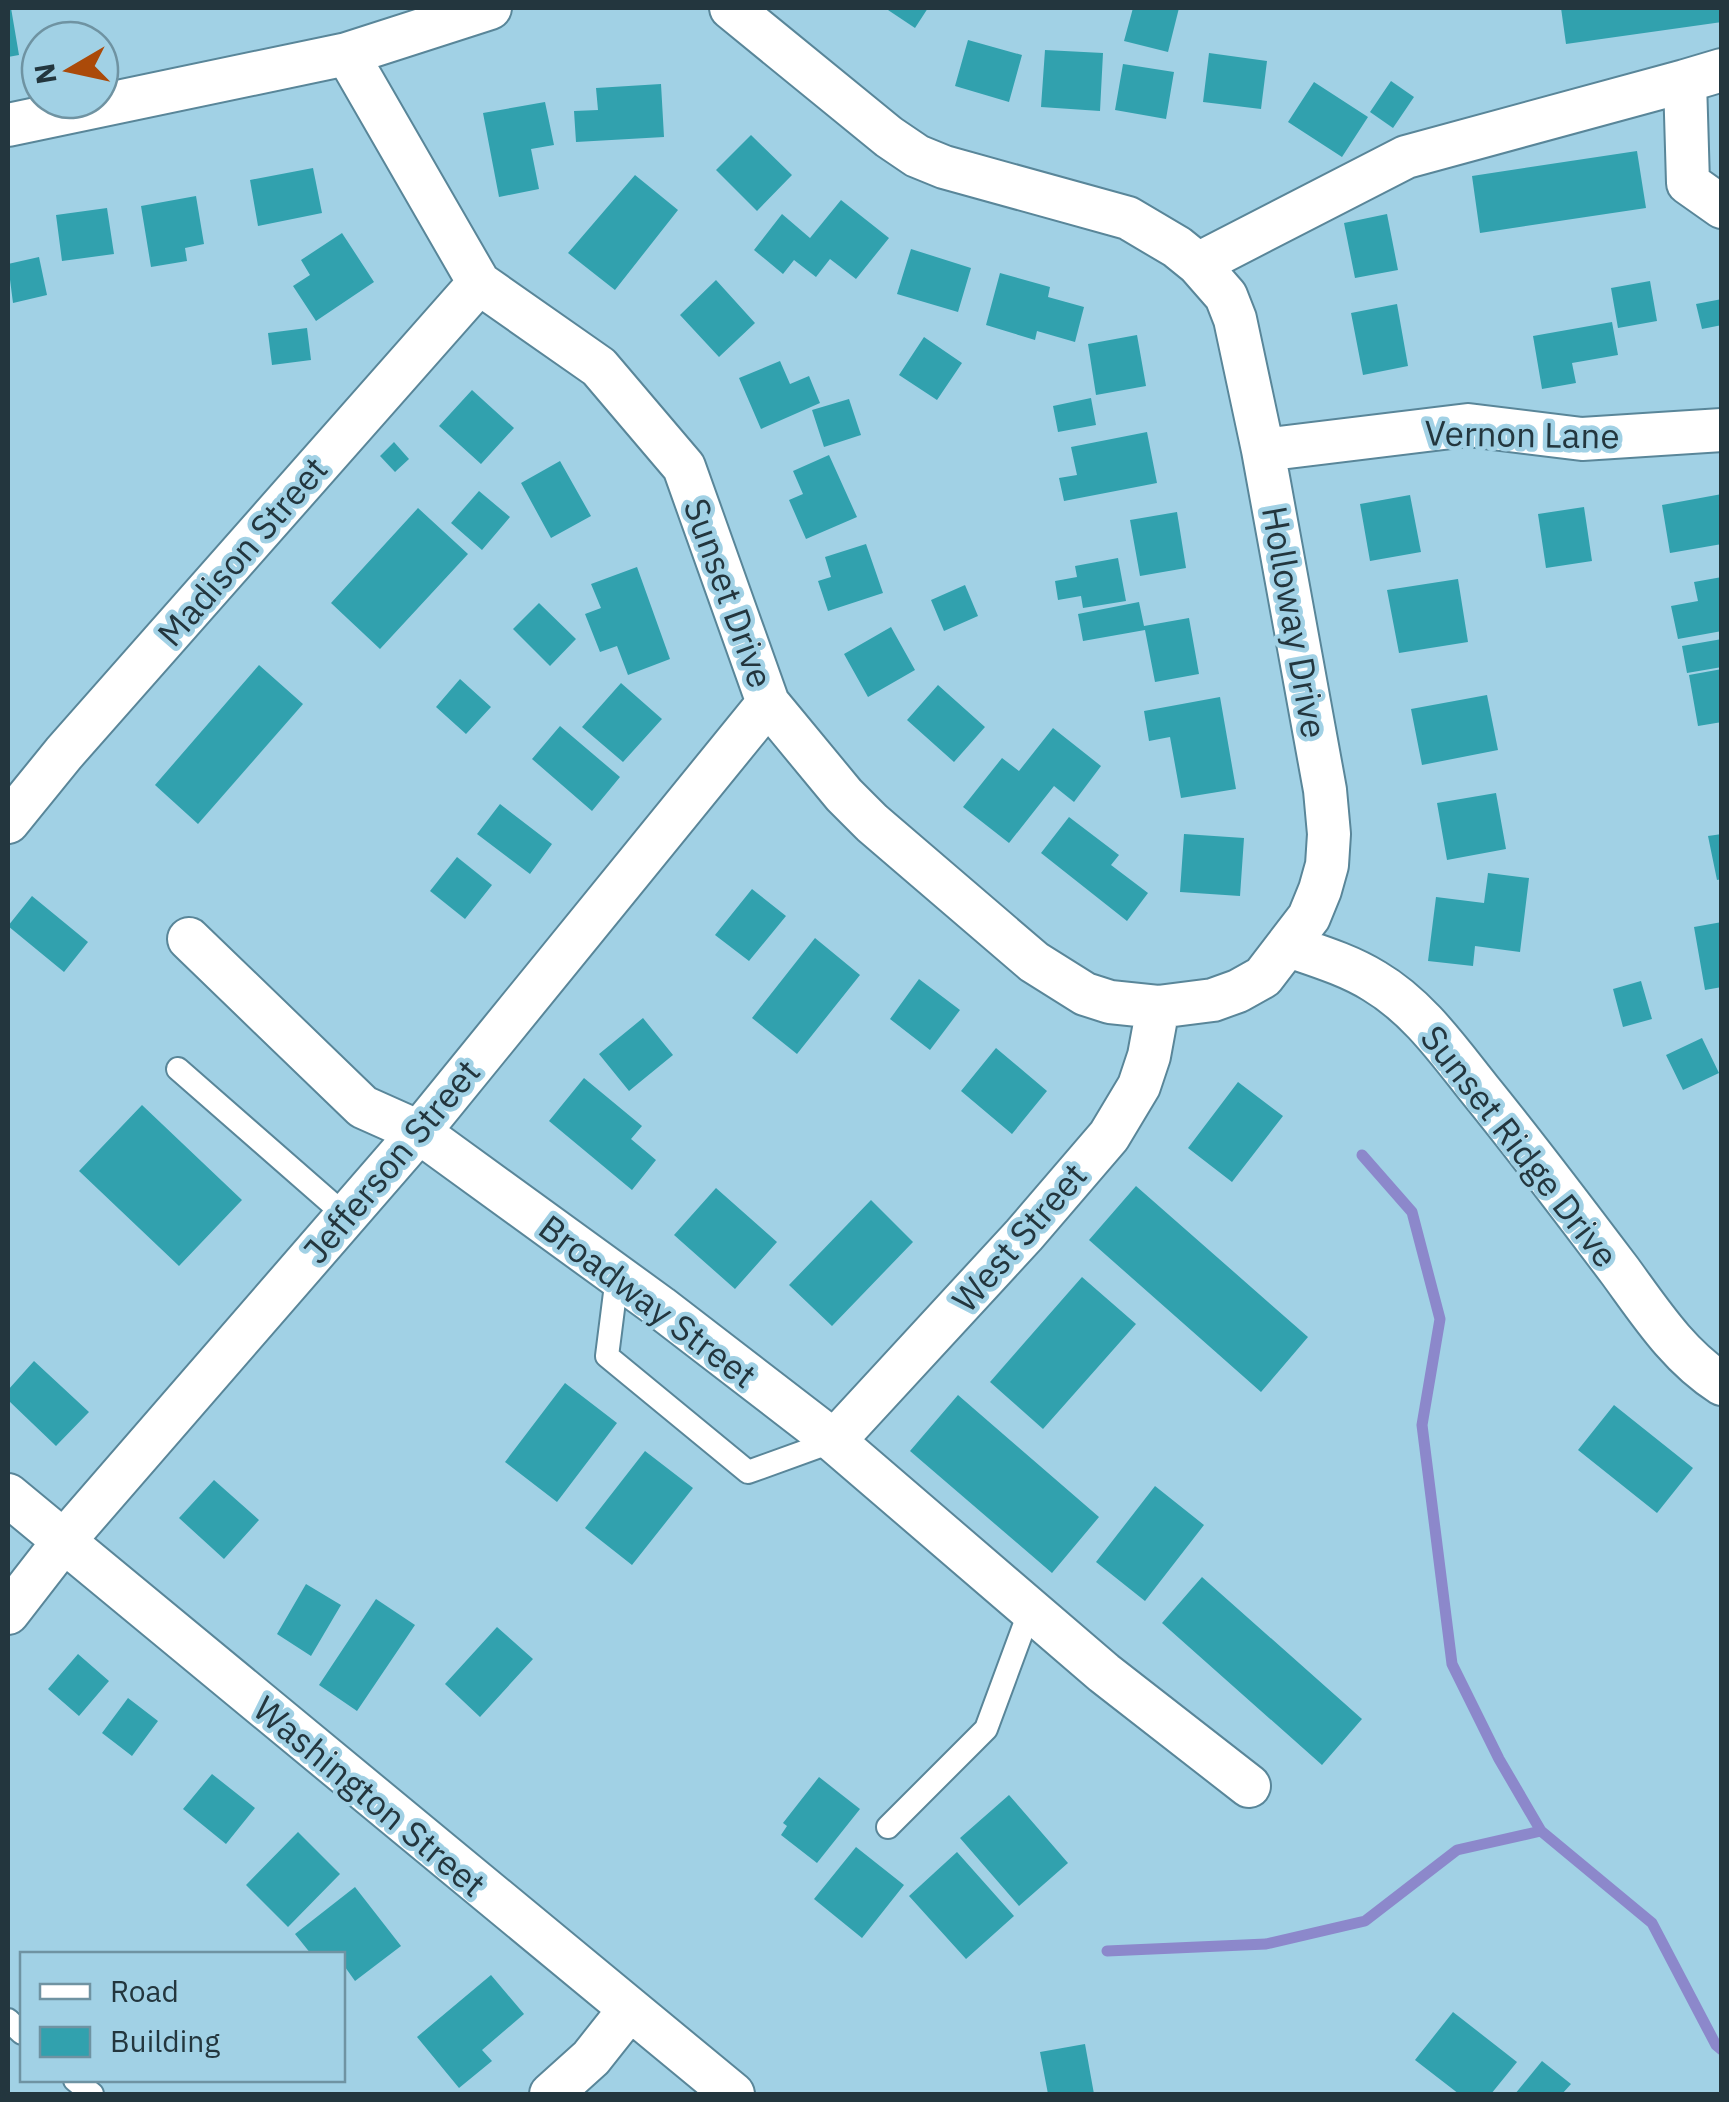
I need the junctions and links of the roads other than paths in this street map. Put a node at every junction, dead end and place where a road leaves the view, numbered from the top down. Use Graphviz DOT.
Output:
graph roads {
  1 [pos="490,8"];
  2 [pos="732,8"];
  3 [pos="346,54"];
  4 [pos="1703,76"];
  5 [pos="8,124"];
  6 [pos="1722,206"];
  7 [pos="1198,264"];
  8 [pos="479,283"];
  9 [pos="1722,430"];
  10 [pos="1263,450"];
  11 [pos="768,704"];
  12 [pos="8,822"];
  13 [pos="189,940"];
  14 [pos="1276,962"];
  15 [pos="1158,1006"];
  16 [pos="178,1069"];
  17 [pos="419,1132"];
  18 [pos="346,1216"];
  19 [pos="617,1277"];
  20 [pos="1722,1384"];
  21 [pos="834,1441"];
  22 [pos="8,1495"];
  23 [pos="63,1542"];
  24 [pos="1030,1610"];
  25 [pos="8,1613"];
  26 [pos="1249,1786"];
  27 [pos="888,1827"];
  28 [pos="629,2010"];
  29 [pos="551,2094"];
  30 [pos="734,2094"];
  1 -- 3 [label="street"];
  2 -- 7 [label="street, Holloway Drive"];
  3 -- 5 [label="street"];
  3 -- 8 [label="street, Sunset Drive"];
  4 -- 6 [label="street"];
  4 -- 7 [label="street"];
  7 -- 10 [label="street, Holloway Drive"];
  8 -- 11 [label="street, Sunset Drive"];
  8 -- 12 [label="street, Madison Street"];
  9 -- 10 [label="street, Vernon Lane"];
  10 -- 14 [label="street, Holloway Drive"];
  11 -- 15 [label="street, Sunset Drive"];
  11 -- 17 [label="street, Jefferson Street"];
  13 -- 17 [label="street, Broadway Street"];
  14 -- 15 [label="street, Sunset Drive"];
  14 -- 20 [label="street, Sunset Ridge Drive"];
  15 -- 21 [label="street, West Street"];
  16 -- 18 [label="lane"];
  17 -- 18 [label="street, Jefferson Street"];
  17 -- 19 [label="street, Broadway Street"];
  18 -- 23 [label="street, Jefferson Street"];
  19 -- 21 [label="street, Broadway Street"];
  19 -- 21 [label="lane"];
  21 -- 24 [label="street, Broadway Street"];
  22 -- 23 [label="street, Washington Street"];
  23 -- 25 [label="street, Jefferson Street"];
  23 -- 28 [label="street, Washington Street"];
  24 -- 26 [label="street, Broadway Street"];
  24 -- 27 [label="lane"];
  28 -- 29 [label="street"];
  28 -- 30 [label="street, Washington Street"];
}
